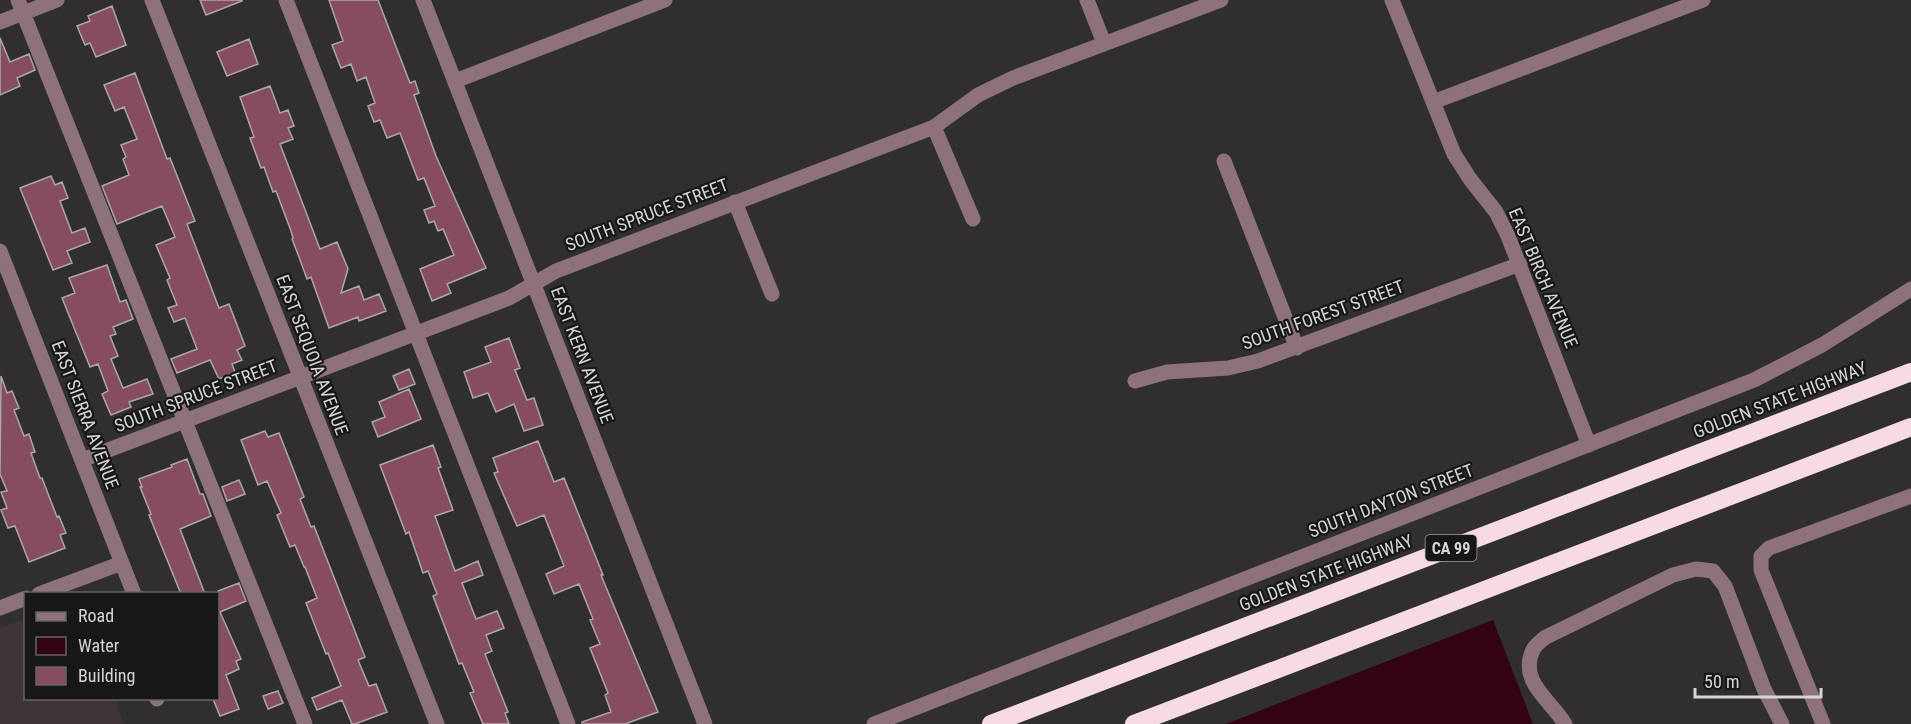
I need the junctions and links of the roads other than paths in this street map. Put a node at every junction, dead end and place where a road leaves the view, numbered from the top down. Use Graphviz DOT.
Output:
graph roads {
  1 [pos="57,0"];
  2 [pos="152,0"];
  3 [pos="286,0"];
  4 [pos="423,0"];
  5 [pos="665,0"];
  6 [pos="1087,0"];
  7 [pos="1221,0"];
  8 [pos="1392,0"];
  9 [pos="1703,0"];
  10 [pos="648,3"];
  11 [pos="21,6"];
  12 [pos="0,22"];
  13 [pos="1104,44"];
  14 [pos="455,81"];
  15 [pos="1433,102"];
  16 [pos="934,127"];
  17 [pos="1224,161"];
  18 [pos="735,202"];
  19 [pos="973,219"];
  20 [pos="0,251"];
  21 [pos="1520,264"];
  22 [pos="533,283"];
  23 [pos="1911,289"];
  24 [pos="772,294"];
  25 [pos="416,333"];
  26 [pos="1297,348"];
  27 [pos="1911,372"];
  28 [pos="300,377"];
  29 [pos="1135,381"];
  30 [pos="184,421"];
  31 [pos="1911,427"];
  32 [pos="1589,445"];
  33 [pos="82,460"];
  34 [pos="1911,496"];
  35 [pos="122,563"];
  36 [pos="44,592"];
  37 [pos="133,592"];
  38 [pos="24,599"];
  39 [pos="0,608"];
  40 [pos="305,724"];
  41 [pos="437,724"];
  42 [pos="568,724"];
  43 [pos="705,724"];
  44 [pos="873,724"];
  45 [pos="991,724"];
  46 [pos="1134,724"];
  47 [pos="1564,724"];
  48 [pos="1782,724"];
  49 [pos="1823,724"];
  1 -- 11 [label="street"];
  2 -- 28 [label="street, EAST SEQUOIA AVENUE"];
  3 -- 25 [label="street"];
  4 -- 14 [label="street, EAST KERN AVENUE"];
  5 -- 10 [label="street"];
  6 -- 13 [label="street"];
  7 -- 13 [label="street, SOUTH SPRUCE STREET"];
  8 -- 15 [label="street, EAST BIRCH AVENUE"];
  9 -- 15 [label="street"];
  10 -- 14 [label="street"];
  11 -- 12 [label="street"];
  11 -- 30 [label="street"];
  13 -- 16 [label="street, SOUTH SPRUCE STREET"];
  14 -- 22 [label="street, EAST KERN AVENUE"];
  15 -- 21 [label="street, EAST BIRCH AVENUE"];
  16 -- 18 [label="street, SOUTH SPRUCE STREET"];
  16 -- 19 [label="street"];
  17 -- 26 [label="street"];
  18 -- 22 [label="street, SOUTH SPRUCE STREET"];
  18 -- 24 [label="street"];
  20 -- 33 [label="street, EAST SIERRA AVENUE"];
  21 -- 26 [label="street, SOUTH FOREST STREET"];
  21 -- 32 [label="street, EAST BIRCH AVENUE"];
  22 -- 25 [label="street, SOUTH SPRUCE STREET"];
  22 -- 43 [label="street, EAST KERN AVENUE"];
  23 -- 32 [label="street, SOUTH DAYTON STREET"];
  25 -- 28 [label="street, SOUTH SPRUCE STREET"];
  25 -- 42 [label="street"];
  26 -- 29 [label="street, SOUTH FOREST STREET"];
  27 -- 45 [label="highway, GOLDEN STATE HIGHWAY / CA 99"];
  28 -- 30 [label="street, SOUTH SPRUCE STREET"];
  28 -- 41 [label="street, EAST SEQUOIA AVENUE"];
  30 -- 33 [label="street, SOUTH SPRUCE STREET"];
  30 -- 40 [label="street"];
  31 -- 46 [label="highway"];
  32 -- 44 [label="street, SOUTH DAYTON STREET"];
  33 -- 35 [label="street, EAST SIERRA AVENUE"];
  34 -- 49 [label="street"];
  35 -- 36 [label="street"];
  35 -- 37 [label="street, EAST SIERRA AVENUE"];
  38 -- 39 [label="street"];
  47 -- 48 [label="street"];
}
